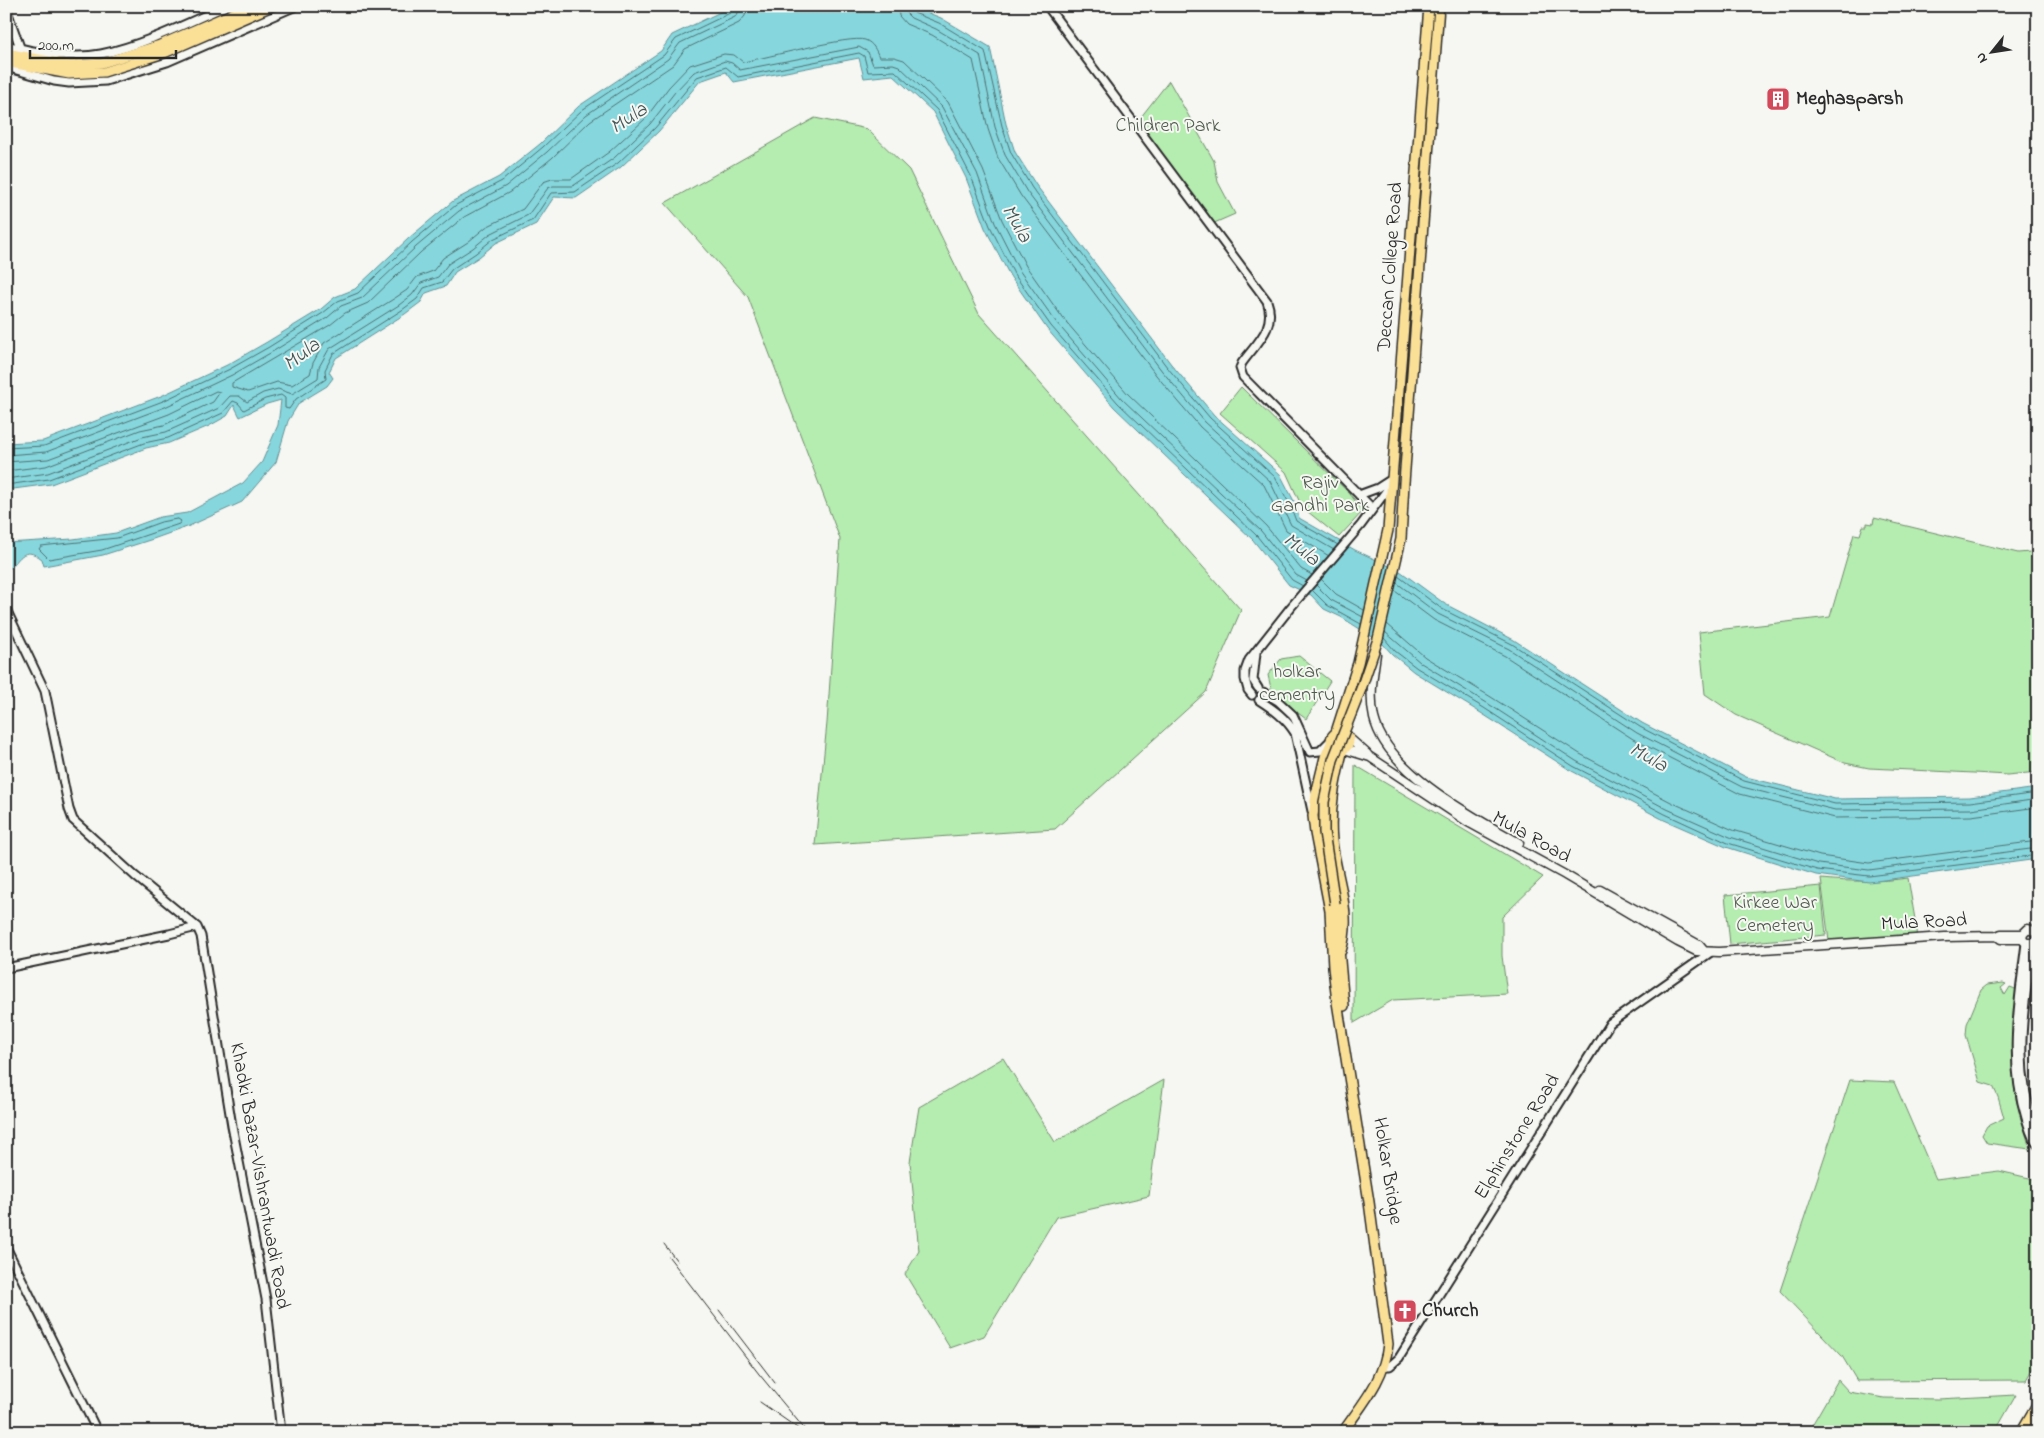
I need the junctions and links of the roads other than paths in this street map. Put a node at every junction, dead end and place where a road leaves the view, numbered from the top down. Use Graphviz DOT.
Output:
graph roads {
  1 [pos="226,6"];
  2 [pos="250,6"];
  3 [pos="272,6"];
  4 [pos="296,6"];
  5 [pos="1047,6"];
  6 [pos="1429,6"];
  7 [pos="1440,6"];
  8 [pos="6,8"];
  9 [pos="6,45"];
  10 [pos="6,53"];
  11 [pos="18,60"];
  12 [pos="6,62"];
  13 [pos="6,68"];
  14 [pos="1392,481"];
  15 [pos="1377,489"];
  16 [pos="1359,495"];
  17 [pos="1383,495"];
  18 [pos="1372,508"];
  19 [pos="6,609"];
  20 [pos="1378,639"];
  21 [pos="1256,651"];
  22 [pos="1260,690"];
  23 [pos="1252,694"];
  24 [pos="1259,700"];
  25 [pos="1336,732"];
  26 [pos="1349,738"];
  27 [pos="1331,741"];
  28 [pos="1343,749"];
  29 [pos="1370,757"];
  30 [pos="1313,816"];
  31 [pos="1481,823"];
  32 [pos="197,927"];
  33 [pos="2032,938"];
  34 [pos="1707,951"];
  35 [pos="1339,958"];
  36 [pos="6,968"];
  37 [pos="2038,1135"];
  38 [pos="2038,1146"];
  39 [pos="6,1247"];
  40 [pos="1387,1366"];
  41 [pos="2038,1403"];
  42 [pos="2038,1416"];
  43 [pos="96,1432"];
  44 [pos="281,1432"];
  45 [pos="1343,1432"];
  46 [pos="1349,1432"];
  47 [pos="2021,1432"];
  48 [pos="2029,1432"];
  1 -- 11 [label="street"];
  2 -- 11 [label="main road"];
  3 -- 11 [label="main road"];
  4 -- 11 [label="street"];
  5 -- 16 [label="street"];
  6 -- 14 [label="main road, Deccan College Road"];
  7 -- 20 [label="main road, Deccan College Road"];
  8 -- 11 [label="street"];
  9 -- 11 [label="street"];
  10 -- 11 [label="main road"];
  11 -- 12 [label="main road"];
  11 -- 13 [label="street"];
  14 -- 15 [label="street"];
  14 -- 17 [label="street"];
  14 -- 25 [label="main road, Deccan College Road"];
  15 -- 16 [label="street"];
  15 -- 17 [label="street"];
  16 -- 18 [label="street"];
  17 -- 18 [label="street"];
  18 -- 21 [label="street"];
  19 -- 32 [label="street"];
  20 -- 31 [label="main road, bridge"];
  20 -- 35 [label="main road, Holkar Bridge, bridge"];
  21 -- 22 [label="street"];
  21 -- 23 [label="street"];
  22 -- 23 [label="street"];
  22 -- 24 [label="street"];
  22 -- 27 [label="street"];
  23 -- 24 [label="street"];
  24 -- 30 [label="street"];
  25 -- 26 [label="main road"];
  25 -- 27 [label="main road"];
  26 -- 28 [label="main road"];
  26 -- 29 [label="main road"];
  27 -- 28 [label="main road"];
  27 -- 30 [label="main road, Elphinstone Road"];
  28 -- 29 [label="main road, Mula Road"];
  28 -- 35 [label="main road"];
  29 -- 31 [label="main road, Mula Road"];
  30 -- 40 [label="main road, Elphinstone Road"];
  31 -- 34 [label="main road, Mula Road"];
  32 -- 36 [label="street"];
  32 -- 44 [label="street, Khadki Bazar-Vishrantwadi Road"];
  33 -- 34 [label="main road, Mula Road"];
  33 -- 37 [label="street"];
  33 -- 38 [label="street"];
  34 -- 40 [label="street, Elphinstone Road"];
  35 -- 40 [label="main road, Holkar Bridge"];
  39 -- 43 [label="street"];
  40 -- 45 [label="main road, Elphinstone Road"];
  40 -- 46 [label="main road, Holkar Bridge"];
  41 -- 47 [label="main road"];
  42 -- 48 [label="main road"];
}
